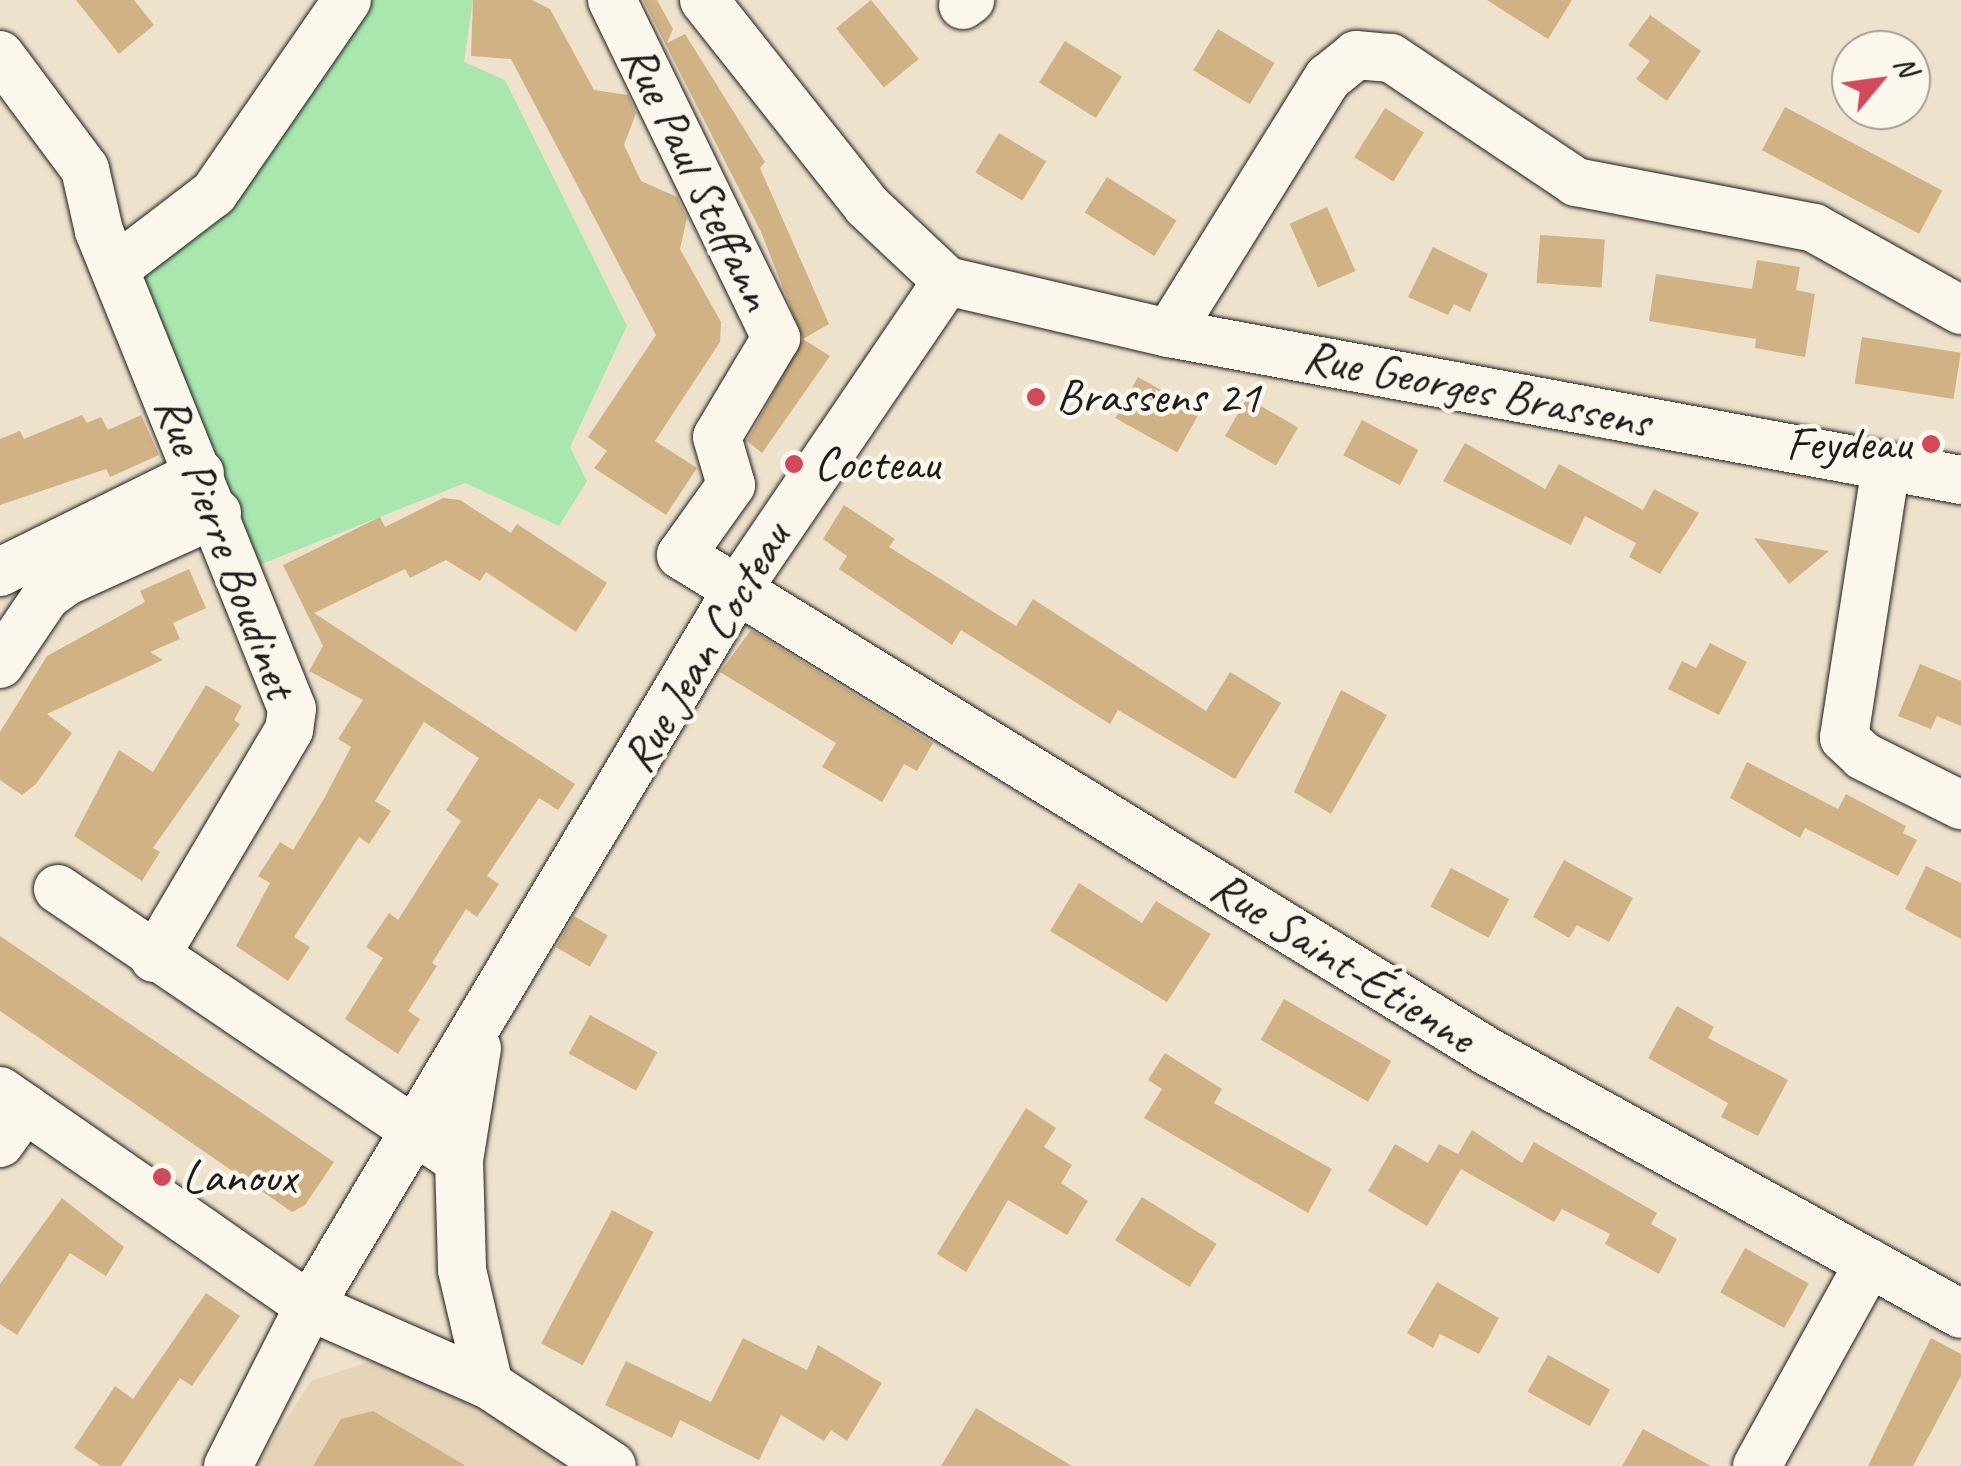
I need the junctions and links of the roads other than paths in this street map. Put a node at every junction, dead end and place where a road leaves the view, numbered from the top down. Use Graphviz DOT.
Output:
graph roads {
  1 [pos="347,0"];
  2 [pos="612,0"];
  3 [pos="704,0"];
  4 [pos="0,54"];
  5 [pos="108,249"];
  6 [pos="948,281"];
  7 [pos="1961,310"];
  8 [pos="1170,333"];
  9 [pos="1886,466"];
  10 [pos="1961,480"];
  11 [pos="209,493"];
  12 [pos="0,572"];
  13 [pos="736,590"];
  14 [pos="0,664"];
  15 [pos="1961,804"];
  16 [pos="58,889"];
  17 [pos="154,958"];
  18 [pos="482,1023"];
  19 [pos="8,1114"];
  20 [pos="417,1126"];
  21 [pos="458,1160"];
  22 [pos="1869,1263"];
  23 [pos="309,1306"];
  24 [pos="1961,1314"];
  25 [pos="489,1385"];
  26 [pos="228,1466"];
  27 [pos="612,1466"];
  28 [pos="1758,1466"];
  1 -- 5 [label="street"];
  2 -- 13 [label="street, Rue Paul Steffann"];
  3 -- 6 [label="street, Rue Georges Brassens"];
  4 -- 5 [label="street, Rue Pierre Boudinet"];
  5 -- 11 [label="street, Rue Pierre Boudinet"];
  6 -- 8 [label="street, Rue Georges Brassens"];
  6 -- 13 [label="street, Rue Jean Cocteau"];
  7 -- 8 [label="street"];
  8 -- 9 [label="street, Rue Georges Brassens"];
  9 -- 10 [label="street, Rue Georges Brassens"];
  9 -- 15 [label="street"];
  11 -- 12 [label="street"];
  11 -- 14 [label="street"];
  11 -- 17 [label="street, Rue Pierre Boudinet"];
  13 -- 18 [label="street, Rue Jean Cocteau"];
  13 -- 22 [label="street, Rue Saint-Étienne"];
  16 -- 17 [label="street"];
  17 -- 20 [label="street"];
  18 -- 20 [label="street, Rue Jean Cocteau"];
  18 -- 21 [label="street, Rue Jean Cocteau"];
  19 -- 23 [label="street"];
  20 -- 21 [label="street"];
  20 -- 23 [label="street, Rue Jean Cocteau"];
  21 -- 25 [label="street, Rue Jean Cocteau"];
  22 -- 24 [label="street, Rue Saint-Étienne"];
  22 -- 28 [label="street"];
  23 -- 25 [label="street"];
  23 -- 26 [label="street, Rue Jean Cocteau"];
  25 -- 27 [label="street"];
}
